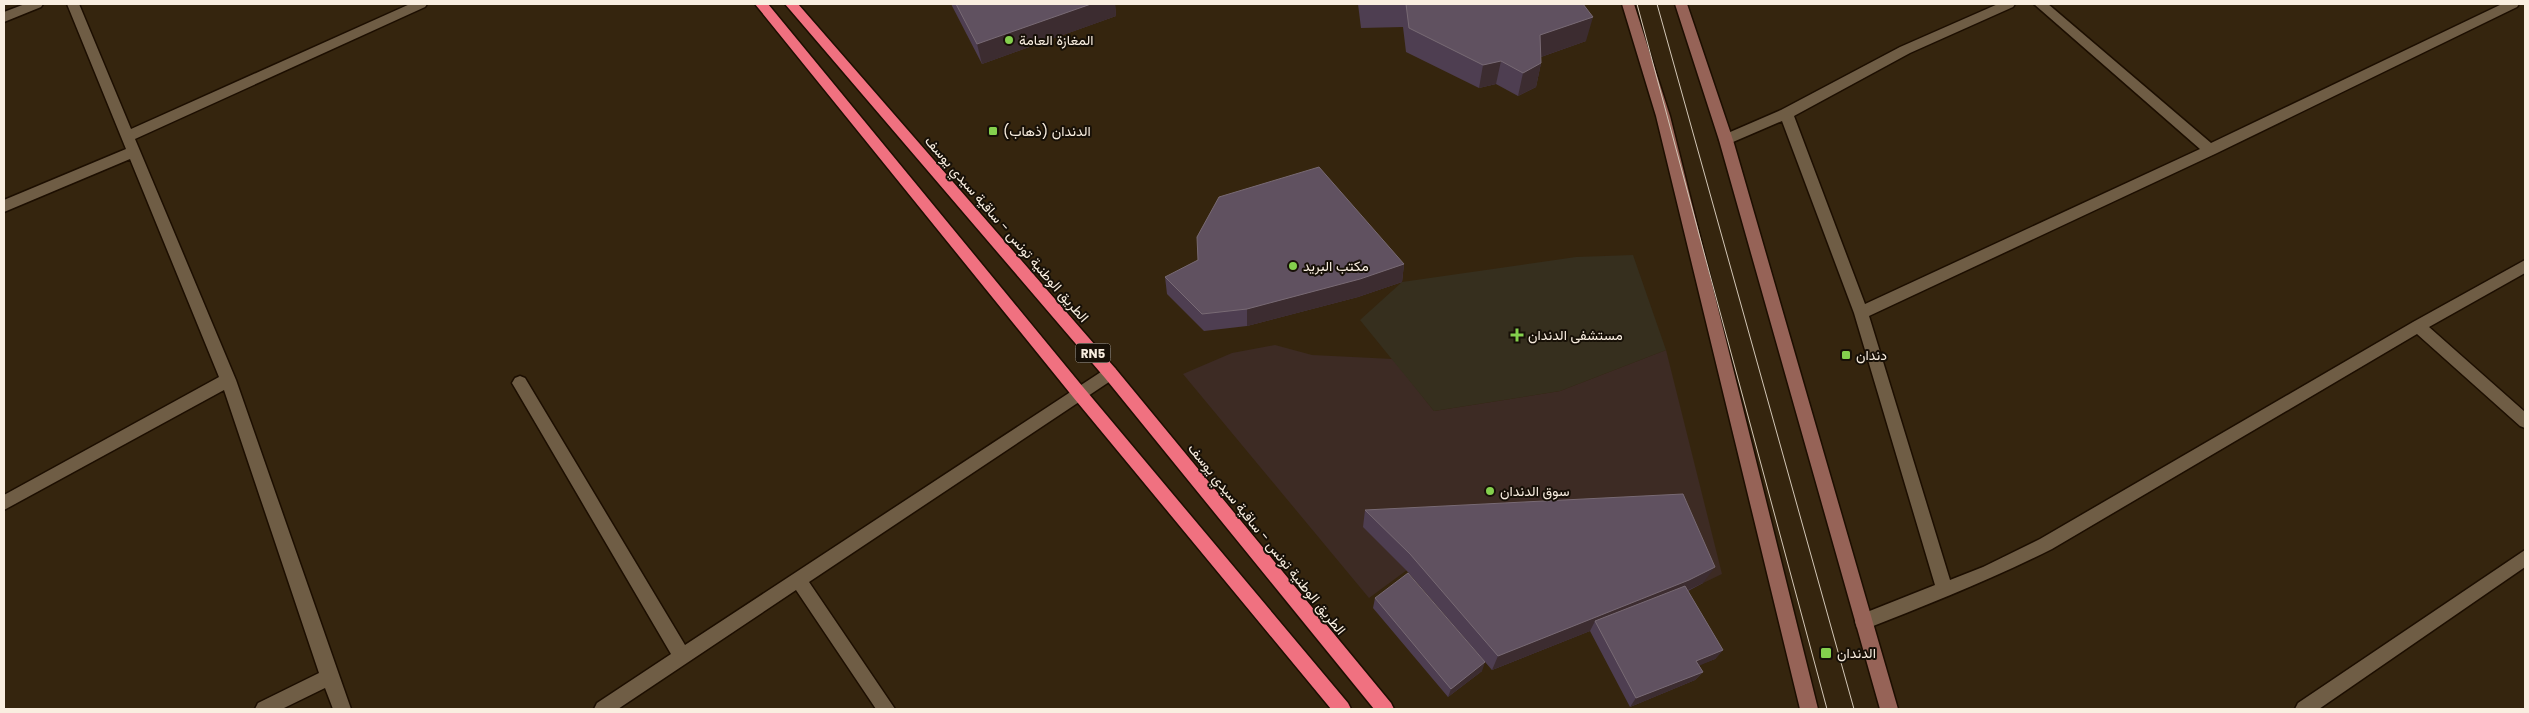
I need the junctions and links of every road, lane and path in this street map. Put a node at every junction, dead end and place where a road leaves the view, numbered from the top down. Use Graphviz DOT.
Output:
graph roads {
  1 [pos="37,4"];
  2 [pos="73,4"];
  3 [pos="421,4"];
  4 [pos="761,4"];
  5 [pos="791,4"];
  6 [pos="1628,4"];
  7 [pos="1681,4"];
  8 [pos="2009,4"];
  9 [pos="2040,4"];
  10 [pos="2513,4"];
  11 [pos="4,17"];
  12 [pos="1786,114"];
  13 [pos="128,136"];
  14 [pos="1726,140"];
  15 [pos="2210,150"];
  16 [pos="134,151"];
  17 [pos="4,206"];
  18 [pos="2525,266"];
  19 [pos="1861,313"];
  20 [pos="2418,326"];
  21 [pos="1110,373"];
  22 [pos="228,380"];
  23 [pos="520,384"];
  24 [pos="1078,392"];
  25 [pos="2525,422"];
  26 [pos="4,503"];
  27 [pos="2525,558"];
  28 [pos="798,579"];
  29 [pos="1945,590"];
  30 [pos="1863,622"];
  31 [pos="682,656"];
  32 [pos="329,677"];
  33 [pos="264,709"];
  34 [pos="342,709"];
  35 [pos="603,709"];
  36 [pos="886,709"];
  37 [pos="1342,709"];
  38 [pos="1385,709"];
  39 [pos="1809,709"];
  40 [pos="1889,709"];
  41 [pos="2304,709"];
  1 -- 11 [label="street"];
  2 -- 13 [label="street"];
  3 -- 13 [label="street"];
  4 -- 24 [label="highway, RN5"];
  5 -- 21 [label="highway, الطريق الوطنية تونس - ساقية سيدي يوسف / RN5"];
  6 -- 39 [label="main road"];
  7 -- 14 [label="main road"];
  8 -- 12 [label="street"];
  9 -- 15 [label="street"];
  10 -- 15 [label="street"];
  12 -- 14 [label="street"];
  12 -- 19 [label="street"];
  13 -- 16 [label="street"];
  14 -- 30 [label="main road"];
  15 -- 19 [label="street"];
  16 -- 17 [label="street"];
  16 -- 22 [label="street"];
  18 -- 20 [label="street"];
  19 -- 29 [label="street"];
  20 -- 25 [label="street"];
  20 -- 29 [label="street"];
  21 -- 24 [label="street"];
  21 -- 38 [label="highway, الطريق الوطنية تونس - ساقية سيدي يوسف / RN5"];
  22 -- 26 [label="street"];
  22 -- 32 [label="street"];
  23 -- 31 [label="street"];
  24 -- 28 [label="street"];
  24 -- 37 [label="highway, RN5"];
  27 -- 41 [label="street"];
  28 -- 31 [label="street"];
  28 -- 36 [label="street"];
  29 -- 30 [label="street"];
  30 -- 40 [label="main road"];
  31 -- 35 [label="street"];
  32 -- 33 [label="street"];
  32 -- 34 [label="street"];
}
